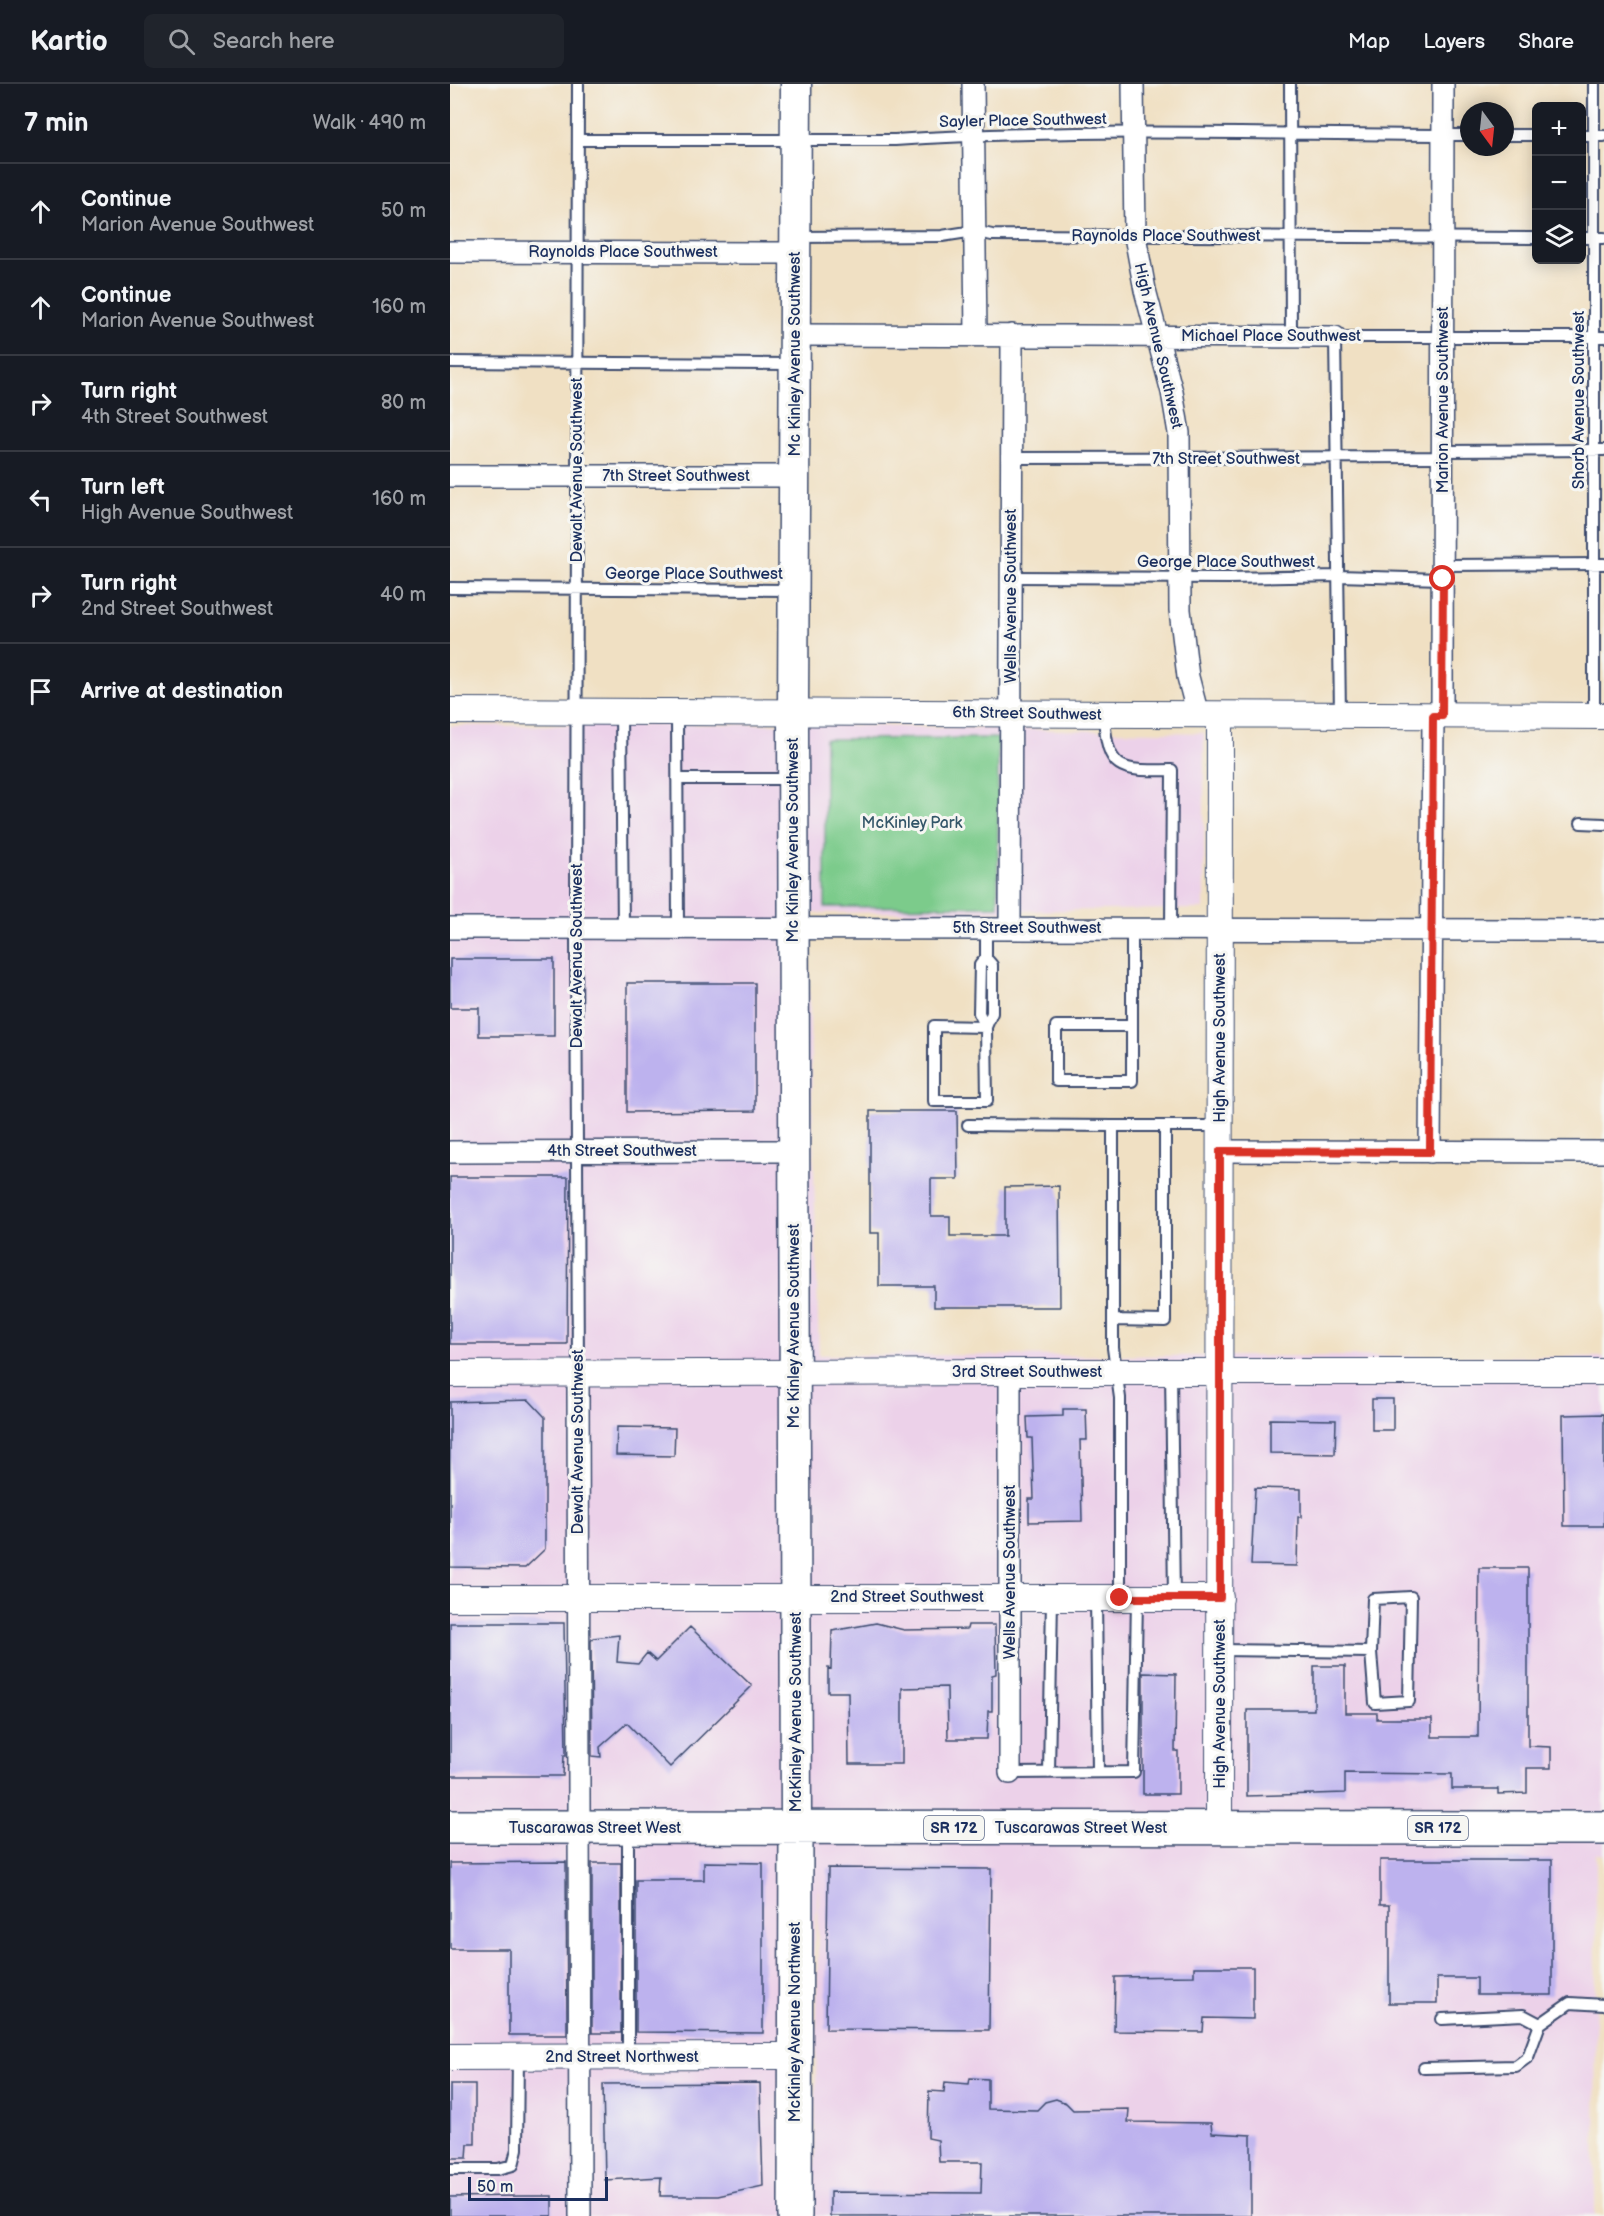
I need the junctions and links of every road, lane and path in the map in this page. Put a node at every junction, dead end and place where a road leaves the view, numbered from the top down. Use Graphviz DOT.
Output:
graph roads {
  1 [pos="578,84"];
  2 [pos="796,84"];
  3 [pos="973,84"];
  4 [pos="1133,84"];
  5 [pos="1290,84"];
  6 [pos="1443,84"];
  7 [pos="1594,84"];
  8 [pos="1133,134"];
  9 [pos="1291,134"];
  10 [pos="1443,135"];
  11 [pos="1460,135"];
  12 [pos="1514,135"];
  13 [pos="1532,135"];
  14 [pos="973,136"];
  15 [pos="1599,136"];
  16 [pos="578,140"];
  17 [pos="796,140"];
  18 [pos="974,231"];
  19 [pos="1135,236"];
  20 [pos="1290,237"];
  21 [pos="1443,237"];
  22 [pos="1532,238"];
  23 [pos="1599,238"];
  24 [pos="795,245"];
  25 [pos="450,252"];
  26 [pos="577,252"];
  27 [pos="976,335"];
  28 [pos="1012,335"];
  29 [pos="1157,336"];
  30 [pos="1291,336"];
  31 [pos="1443,336"];
  32 [pos="1335,337"];
  33 [pos="1599,337"];
  34 [pos="795,349"];
  35 [pos="450,362"];
  36 [pos="577,362"];
  37 [pos="1599,450"];
  38 [pos="1442,454"];
  39 [pos="1011,458"];
  40 [pos="1179,458"];
  41 [pos="1338,459"];
  42 [pos="450,476"];
  43 [pos="577,476"];
  44 [pos="794,476"];
  45 [pos="1599,564"];
  46 [pos="1442,572"];
  47 [pos="1338,576"];
  48 [pos="1010,577"];
  49 [pos="1180,578"];
  50 [pos="450,588"];
  51 [pos="577,588"];
  52 [pos="794,590"];
  53 [pos="450,711"];
  54 [pos="576,711"];
  55 [pos="621,711"];
  56 [pos="677,711"];
  57 [pos="793,712"];
  58 [pos="1011,713"];
  59 [pos="1104,714"];
  60 [pos="1209,715"];
  61 [pos="1340,716"];
  62 [pos="1438,716"];
  63 [pos="1599,716"];
  64 [pos="677,779"];
  65 [pos="793,779"];
  66 [pos="1581,823"];
  67 [pos="1604,824"];
  68 [pos="450,928"];
  69 [pos="794,928"];
  70 [pos="1010,928"];
  71 [pos="1132,928"];
  72 [pos="1171,928"];
  73 [pos="1220,928"];
  74 [pos="576,929"];
  75 [pos="623,929"];
  76 [pos="678,929"];
  77 [pos="986,929"];
  78 [pos="1430,929"];
  79 [pos="1604,930"];
  80 [pos="1132,1026"];
  81 [pos="986,1027"];
  82 [pos="969,1125"];
  83 [pos="1113,1126"];
  84 [pos="1165,1126"];
  85 [pos="1220,1126"];
  86 [pos="794,1150"];
  87 [pos="578,1151"];
  88 [pos="1220,1151"];
  89 [pos="450,1152"];
  90 [pos="1430,1152"];
  91 [pos="1604,1152"];
  92 [pos="1113,1320"];
  93 [pos="795,1372"];
  94 [pos="1010,1372"];
  95 [pos="1116,1372"];
  96 [pos="1171,1372"];
  97 [pos="1221,1372"];
  98 [pos="1604,1372"];
  99 [pos="578,1373"];
  100 [pos="450,1374"];
  101 [pos="578,1597"];
  102 [pos="796,1597"];
  103 [pos="1010,1597"];
  104 [pos="450,1598"];
  105 [pos="1052,1598"];
  106 [pos="1118,1598"];
  107 [pos="1174,1598"];
  108 [pos="1220,1598"];
  109 [pos="1220,1650"];
  110 [pos="1371,1652"];
  111 [pos="1098,1772"];
  112 [pos="1010,1773"];
  113 [pos="1049,1773"];
  114 [pos="450,1827"];
  115 [pos="579,1827"];
  116 [pos="628,1828"];
  117 [pos="796,1828"];
  118 [pos="1220,1828"];
  119 [pos="1604,1828"];
  120 [pos="1604,2005"];
  121 [pos="1442,2019"];
  122 [pos="1540,2024"];
  123 [pos="795,2056"];
  124 [pos="450,2057"];
  125 [pos="518,2057"];
  126 [pos="578,2057"];
  127 [pos="628,2057"];
  128 [pos="1425,2068"];
  129 [pos="450,2169"];
  130 [pos="580,2216"];
  131 [pos="795,2216"];
  1 -- 16 [label="lane, Dewalt Avenue Southwest"];
  2 -- 17 [label="main road, Mc Kinley Avenue Southwest"];
  3 -- 14 [label="street"];
  4 -- 8 [label="street, High Avenue Southwest"];
  5 -- 9 [label="lane"];
  6 -- 10 [label="street, Marion Avenue Southwest"];
  7 -- 15 [label="lane, Shorb Avenue Southwest"];
  8 -- 9 [label="lane, Sayler Place Southwest"];
  8 -- 14 [label="lane, Sayler Place Southwest"];
  8 -- 19 [label="street, High Avenue Southwest"];
  9 -- 10 [label="lane, Sayler Place Southwest"];
  9 -- 20 [label="lane"];
  10 -- 11 [label="lane, Sayler Place Southwest"];
  10 -- 21 [label="street, Marion Avenue Southwest"];
  12 -- 13 [label="lane"];
  14 -- 17 [label="lane, Sayler Place Southwest"];
  14 -- 18 [label="street"];
  15 -- 23 [label="lane, Shorb Avenue Southwest"];
  16 -- 17 [label="lane, Sayler Place Southwest"];
  16 -- 26 [label="lane, Dewalt Avenue Southwest"];
  17 -- 24 [label="main road, Mc Kinley Avenue Southwest"];
  18 -- 19 [label="lane, Raynolds Place Southwest"];
  18 -- 24 [label="lane, Raynolds Place Southwest"];
  18 -- 27 [label="street"];
  19 -- 20 [label="lane, Raynolds Place Southwest"];
  19 -- 29 [label="street, High Avenue Southwest"];
  20 -- 21 [label="lane, Raynolds Place Southwest"];
  20 -- 30 [label="lane"];
  21 -- 22 [label="lane, Raynolds Place Southwest"];
  21 -- 31 [label="street, Marion Avenue Southwest"];
  23 -- 33 [label="lane, Shorb Avenue Southwest"];
  24 -- 26 [label="street, Raynolds Place Southwest"];
  24 -- 34 [label="main road, Mc Kinley Avenue Southwest"];
  25 -- 26 [label="street, Raynolds Place Southwest"];
  26 -- 36 [label="lane, Dewalt Avenue Southwest"];
  27 -- 28 [label="street, Michael Place Southwest"];
  27 -- 34 [label="street, Michael Place Southwest"];
  28 -- 29 [label="street, Michael Place Southwest"];
  28 -- 39 [label="street, Wells Avenue Southwest"];
  29 -- 30 [label="street, Michael Place Southwest"];
  29 -- 40 [label="street, High Avenue Southwest"];
  30 -- 32 [label="street, Michael Place Southwest"];
  31 -- 32 [label="lane, Michael Place Southwest"];
  31 -- 33 [label="lane, Michael Place Southwest"];
  31 -- 38 [label="street, Marion Avenue Southwest"];
  32 -- 41 [label="lane"];
  33 -- 37 [label="lane, Shorb Avenue Southwest"];
  34 -- 36 [label="lane, Michael Place Southwest"];
  34 -- 44 [label="main road, Mc Kinley Avenue Southwest"];
  35 -- 36 [label="lane, Michael Place Southwest"];
  36 -- 43 [label="lane, Dewalt Avenue Southwest"];
  37 -- 38 [label="lane, 7th Street Southwest"];
  37 -- 45 [label="lane, Shorb Avenue Southwest"];
  38 -- 41 [label="lane, 7th Street Southwest"];
  38 -- 46 [label="street, Marion Avenue Southwest"];
  39 -- 40 [label="lane, 7th Street Southwest"];
  39 -- 48 [label="street, Wells Avenue Southwest"];
  40 -- 41 [label="lane, 7th Street Southwest"];
  40 -- 49 [label="street, High Avenue Southwest"];
  41 -- 47 [label="lane"];
  42 -- 43 [label="street, 7th Street Southwest"];
  43 -- 44 [label="street, 7th Street Southwest"];
  43 -- 51 [label="lane, Dewalt Avenue Southwest"];
  44 -- 52 [label="main road, Mc Kinley Avenue Southwest"];
  45 -- 46 [label="lane, George Place Southwest"];
  45 -- 63 [label="lane, Shorb Avenue Southwest"];
  46 -- 47 [label="lane, George Place Southwest"];
  46 -- 62 [label="street, Marion Avenue Southwest"];
  47 -- 49 [label="lane, George Place Southwest"];
  47 -- 61 [label="lane"];
  48 -- 49 [label="lane, George Place Southwest"];
  48 -- 58 [label="street, Wells Avenue Southwest"];
  49 -- 60 [label="street, High Avenue Southwest"];
  50 -- 51 [label="lane, George Place Southwest"];
  51 -- 52 [label="lane, George Place Southwest"];
  51 -- 54 [label="lane, Dewalt Avenue Southwest"];
  52 -- 57 [label="main road, Mc Kinley Avenue Southwest"];
  53 -- 54 [label="street, 6th Street Southwest"];
  54 -- 55 [label="street, 6th Street Southwest"];
  54 -- 74 [label="lane, Dewalt Avenue Southwest"];
  55 -- 56 [label="street, 6th Street Southwest"];
  55 -- 75 [label="lane"];
  56 -- 57 [label="street, 6th Street Southwest"];
  56 -- 64 [label="lane"];
  57 -- 58 [label="street, 6th Street Southwest"];
  57 -- 65 [label="main road, Mc Kinley Avenue Southwest"];
  58 -- 59 [label="street, 6th Street Southwest"];
  58 -- 70 [label="street, Wells Avenue Southwest"];
  59 -- 60 [label="street, 6th Street Southwest"];
  59 -- 72 [label="lane"];
  60 -- 61 [label="street, 6th Street Southwest"];
  60 -- 73 [label="street, High Avenue Southwest"];
  61 -- 62 [label="street, 6th Street Southwest"];
  62 -- 63 [label="street, 6th Street Southwest"];
  62 -- 78 [label="street, Marion Avenue Southwest"];
  64 -- 65 [label="lane"];
  64 -- 76 [label="lane"];
  65 -- 69 [label="main road, Mc Kinley Avenue Southwest"];
  66 -- 67 [label="lane"];
  68 -- 74 [label="street, 5th Street Southwest"];
  69 -- 76 [label="street, 5th Street Southwest"];
  69 -- 77 [label="street, 5th Street Southwest"];
  69 -- 86 [label="main road, Mc Kinley Avenue Southwest"];
  70 -- 71 [label="street, 5th Street Southwest"];
  70 -- 77 [label="street, 5th Street Southwest"];
  71 -- 72 [label="street, 5th Street Southwest"];
  71 -- 80 [label="lane"];
  72 -- 73 [label="street, 5th Street Southwest"];
  73 -- 78 [label="street, 5th Street Southwest"];
  73 -- 85 [label="street, High Avenue Southwest"];
  74 -- 75 [label="street, 5th Street Southwest"];
  74 -- 87 [label="lane, Dewalt Avenue Southwest"];
  75 -- 76 [label="street, 5th Street Southwest"];
  77 -- 81 [label="lane"];
  78 -- 79 [label="street, 5th Street Southwest"];
  78 -- 90 [label="street, Marion Avenue Southwest"];
  80 -- 80 [label="lane"];
  81 -- 81 [label="lane"];
  82 -- 83 [label="lane"];
  83 -- 84 [label="lane"];
  83 -- 92 [label="lane"];
  84 -- 85 [label="lane"];
  84 -- 92 [label="lane"];
  85 -- 88 [label="street, High Avenue Southwest"];
  86 -- 87 [label="street, 4th Street Southwest"];
  86 -- 93 [label="main road, Mc Kinley Avenue Southwest"];
  87 -- 89 [label="street, 4th Street Southwest"];
  87 -- 99 [label="lane, Dewalt Avenue Southwest"];
  88 -- 90 [label="street"];
  88 -- 97 [label="street, High Avenue Southwest"];
  90 -- 91 [label="street"];
  92 -- 95 [label="lane"];
  93 -- 94 [label="street, 3rd Street Southwest"];
  93 -- 99 [label="street, 3rd Street Southwest"];
  93 -- 102 [label="main road, Mc Kinley Avenue Southwest"];
  94 -- 95 [label="street, 3rd Street Southwest"];
  94 -- 103 [label="street, Wells Avenue Southwest"];
  95 -- 96 [label="street, 3rd Street Southwest"];
  95 -- 106 [label="lane"];
  96 -- 97 [label="street, 3rd Street Southwest"];
  96 -- 107 [label="lane"];
  97 -- 98 [label="street, 3rd Street Southwest"];
  97 -- 108 [label="street, High Avenue Southwest"];
  99 -- 100 [label="street, 3rd Street Southwest"];
  99 -- 101 [label="street, Dewalt Avenue Southwest"];
  101 -- 102 [label="street, 2nd Street Southwest"];
  101 -- 104 [label="street, 2nd Street Southwest"];
  101 -- 115 [label="street, Dewalt Avenue Southwest"];
  102 -- 103 [label="street, 2nd Street Southwest"];
  102 -- 117 [label="main road, McKinley Avenue Southwest"];
  103 -- 105 [label="street, 2nd Street Southwest"];
  103 -- 112 [label="street, Wells Avenue Southwest"];
  105 -- 106 [label="street, 2nd Street Southwest"];
  105 -- 113 [label="lane"];
  106 -- 107 [label="street, 2nd Street Southwest"];
  106 -- 111 [label="lane"];
  106 -- 111 [label="lane"];
  107 -- 108 [label="street, 2nd Street Southwest"];
  108 -- 109 [label="street, High Avenue Southwest"];
  109 -- 110 [label="lane"];
  109 -- 118 [label="street, High Avenue Southwest"];
  110 -- 110 [label="lane"];
  111 -- 113 [label="lane"];
  112 -- 113 [label="lane"];
  114 -- 115 [label="main road, Tuscarawas Street West / SR 172"];
  115 -- 116 [label="main road, Tuscarawas Street West / SR 172"];
  115 -- 126 [label="street, Dewalt Avenue Southwest"];
  116 -- 117 [label="main road, Tuscarawas Street West / SR 172"];
  116 -- 127 [label="lane"];
  117 -- 118 [label="main road, Tuscarawas Street West / SR 172"];
  117 -- 123 [label="main road, McKinley Avenue Northwest"];
  118 -- 119 [label="main road, Tuscarawas Street West / SR 172"];
  120 -- 122 [label="lane"];
  121 -- 122 [label="lane"];
  122 -- 128 [label="lane"];
  123 -- 127 [label="street, 2nd Street Northwest"];
  123 -- 131 [label="main road, McKinley Avenue Northwest"];
  124 -- 125 [label="street, 2nd Street Northwest"];
  125 -- 126 [label="street, 2nd Street Northwest"];
  125 -- 129 [label="lane"];
  126 -- 127 [label="street, 2nd Street Northwest"];
  126 -- 130 [label="street, Dewalt Avenue Southwest"];
}
